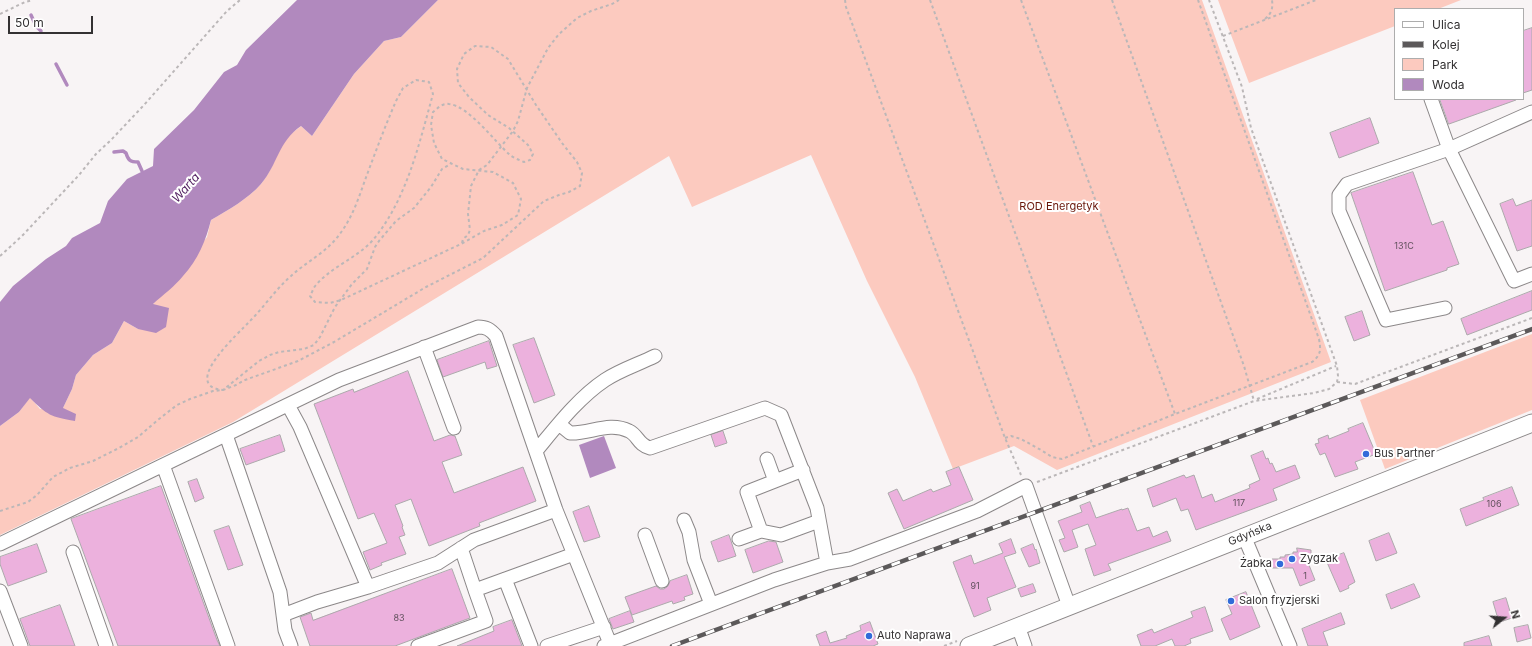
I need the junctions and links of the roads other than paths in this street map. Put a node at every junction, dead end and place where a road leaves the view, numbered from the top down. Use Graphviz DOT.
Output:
graph roads {
  1 [pos="1431,100"];
  2 [pos="1532,112"];
  3 [pos="1449,149"];
  4 [pos="1532,274"];
  5 [pos="1445,308"];
  6 [pos="424,347"];
  7 [pos="655,356"];
  8 [pos="288,405"];
  9 [pos="1532,423"];
  10 [pos="559,424"];
  11 [pos="454,428"];
  12 [pos="226,435"];
  13 [pos="536,451"];
  14 [pos="767,459"];
  15 [pos="163,465"];
  16 [pos="803,470"];
  17 [pos="775,480"];
  18 [pos="556,510"];
  19 [pos="684,520"];
  20 [pos="819,521"];
  21 [pos="761,531"];
  22 [pos="645,535"];
  23 [pos="1244,536"];
  24 [pos="739,539"];
  25 [pos="0,544"];
  26 [pos="461,548"];
  27 [pos="73,552"];
  28 [pos="574,554"];
  29 [pos="827,563"];
  30 [pos="506,579"];
  31 [pos="662,581"];
  32 [pos="368,587"];
  33 [pos="476,590"];
  34 [pos="0,591"];
  35 [pos="711,604"];
  36 [pos="1069,606"];
  37 [pos="283,615"];
  38 [pos="1018,626"];
  39 [pos="604,627"];
  40 [pos="609,645"];
  41 [pos="21,646"];
  42 [pos="106,646"];
  43 [pos="228,646"];
  44 [pos="290,646"];
  45 [pos="418,646"];
  46 [pos="531,646"];
  47 [pos="548,646"];
  48 [pos="969,646"];
  49 [pos="1025,646"];
  50 [pos="1290,646"];
  1 -- 3 [label="street"];
  2 -- 3 [label="street"];
  3 -- 4 [label="street"];
  3 -- 5 [label="street"];
  6 -- 8 [label="street"];
  6 -- 11 [label="street"];
  6 -- 13 [label="street"];
  7 -- 10 [label="street"];
  8 -- 12 [label="street"];
  8 -- 32 [label="street"];
  9 -- 23 [label="main road, Gdyńska"];
  10 -- 13 [label="street"];
  10 -- 16 [label="street"];
  12 -- 15 [label="street"];
  12 -- 37 [label="street"];
  13 -- 18 [label="street"];
  14 -- 17 [label="street"];
  15 -- 25 [label="street"];
  15 -- 43 [label="street"];
  16 -- 17 [label="street"];
  16 -- 20 [label="street"];
  17 -- 21 [label="street"];
  18 -- 26 [label="street"];
  18 -- 28 [label="street"];
  19 -- 35 [label="street"];
  20 -- 21 [label="street"];
  20 -- 29 [label="street"];
  21 -- 24 [label="street"];
  22 -- 31 [label="street"];
  23 -- 36 [label="main road, Gdyńska"];
  23 -- 50 [label="street"];
  26 -- 32 [label="street"];
  26 -- 33 [label="street"];
  27 -- 42 [label="street"];
  28 -- 30 [label="street"];
  28 -- 39 [label="street"];
  29 -- 35 [label="street"];
  29 -- 36 [label="street"];
  30 -- 33 [label="street"];
  30 -- 46 [label="street"];
  32 -- 37 [label="street"];
  33 -- 45 [label="street"];
  34 -- 41 [label="street"];
  35 -- 40 [label="street"];
  36 -- 38 [label="main road, Gdyńska"];
  37 -- 44 [label="street"];
  38 -- 48 [label="main road, Gdyńska"];
  38 -- 49 [label="street"];
  39 -- 40 [label="street"];
  39 -- 47 [label="street"];
}
